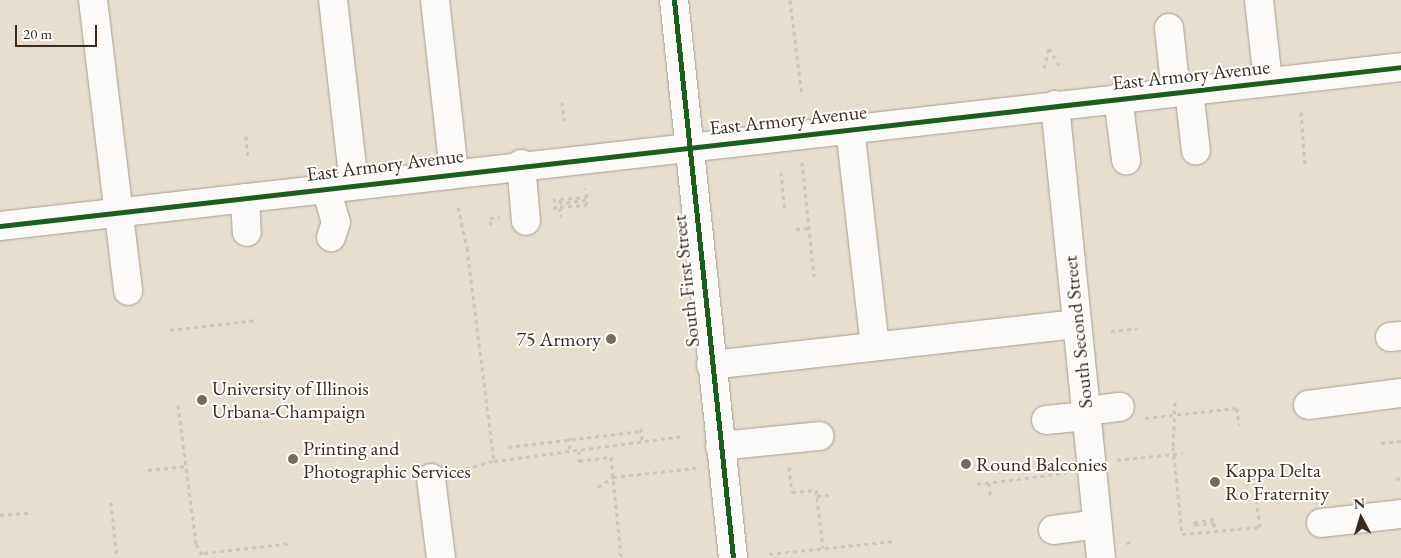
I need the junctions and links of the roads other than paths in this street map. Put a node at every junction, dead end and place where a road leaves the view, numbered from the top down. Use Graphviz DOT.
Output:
graph roads {
  1 [pos="93,0"];
  2 [pos="333,0"];
  3 [pos="435,0"];
  4 [pos="674,0"];
  5 [pos="1259,0"];
  6 [pos="1169,28"];
  7 [pos="1401,67"];
  8 [pos="1268,82"];
  9 [pos="1182,91"];
  10 [pos="1118,98"];
  11 [pos="1054,106"];
  12 [pos="850,128"];
  13 [pos="691,146"];
  14 [pos="1196,151"];
  15 [pos="1126,160"];
  16 [pos="526,163"];
  17 [pos="454,171"];
  18 [pos="354,185"];
  19 [pos="326,188"];
  20 [pos="245,198"];
  21 [pos="118,213"];
  22 [pos="536,215"];
  23 [pos="0,226"];
  24 [pos="248,232"];
  25 [pos="331,237"];
  26 [pos="128,291"];
  27 [pos="1077,324"];
  28 [pos="875,346"];
  29 [pos="711,365"];
  30 [pos="1401,393"];
  31 [pos="1308,405"];
  32 [pos="1086,413"];
  33 [pos="1130,413"];
  34 [pos="1046,420"];
  35 [pos="820,436"];
  36 [pos="721,455"];
  37 [pos="431,478"];
  38 [pos="1401,514"];
  39 [pos="1321,522"];
  40 [pos="1098,527"];
  41 [pos="1054,533"];
  42 [pos="441,558"];
  43 [pos="732,558"];
  44 [pos="1101,558"];
  1 -- 21 [label="street"];
  2 -- 18 [label="street"];
  3 -- 17 [label="street"];
  4 -- 13 [label="street, South First Street"];
  5 -- 8 [label="street"];
  6 -- 9 [label="street"];
  7 -- 8 [label="street, East Armory Avenue"];
  8 -- 9 [label="street, East Armory Avenue"];
  9 -- 10 [label="street, East Armory Avenue"];
  9 -- 14 [label="street"];
  10 -- 11 [label="street, East Armory Avenue"];
  10 -- 15 [label="street"];
  11 -- 12 [label="street, East Armory Avenue"];
  11 -- 27 [label="street, South Second Street"];
  12 -- 13 [label="street, East Armory Avenue"];
  12 -- 28 [label="street"];
  13 -- 16 [label="street, East Armory Avenue"];
  13 -- 29 [label="street, South First Street"];
  16 -- 17 [label="street, East Armory Avenue"];
  16 -- 22 [label="street"];
  17 -- 18 [label="street, East Armory Avenue"];
  18 -- 19 [label="street, East Armory Avenue"];
  19 -- 20 [label="street, East Armory Avenue"];
  19 -- 25 [label="street"];
  20 -- 21 [label="street, East Armory Avenue"];
  20 -- 24 [label="street"];
  21 -- 23 [label="street, East Armory Avenue"];
  21 -- 26 [label="street"];
  27 -- 28 [label="street"];
  27 -- 32 [label="street, South Second Street"];
  28 -- 29 [label="street"];
  29 -- 36 [label="street, South First Street"];
  30 -- 31 [label="street"];
  32 -- 33 [label="street"];
  32 -- 34 [label="street"];
  32 -- 40 [label="street, South Second Street"];
  35 -- 36 [label="street"];
  36 -- 43 [label="street, South First Street"];
  37 -- 42 [label="street"];
  38 -- 39 [label="street"];
  40 -- 41 [label="street"];
  40 -- 44 [label="street, South Second Street"];
}
